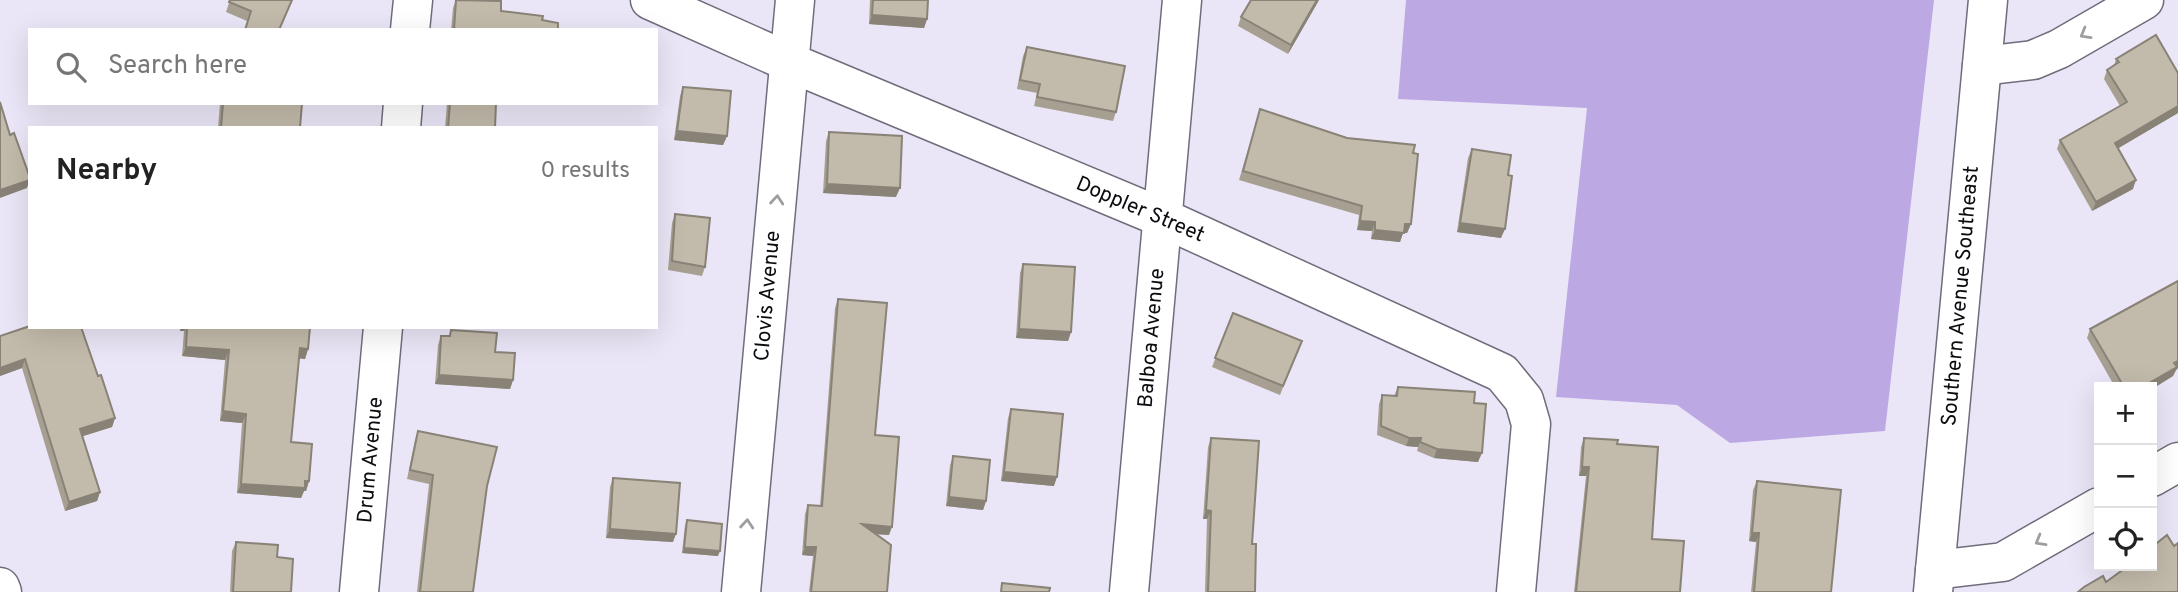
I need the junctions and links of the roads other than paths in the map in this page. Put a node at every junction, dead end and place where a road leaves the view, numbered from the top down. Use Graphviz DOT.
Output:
graph roads {
  1 [pos="412,0"];
  2 [pos="650,0"];
  3 [pos="795,0"];
  4 [pos="1182,0"];
  5 [pos="1988,0"];
  6 [pos="2144,0"];
  7 [pos="410,28"];
  8 [pos="789,62"];
  9 [pos="1982,66"];
  10 [pos="403,105"];
  11 [pos="401,126"];
  12 [pos="1163,218"];
  13 [pos="383,329"];
  14 [pos="2178,462"];
  15 [pos="2157,474"];
  16 [pos="2097,508"];
  17 [pos="1934,581"];
  18 [pos="0,587"];
  19 [pos="2,592"];
  20 [pos="359,592"];
  21 [pos="741,592"];
  22 [pos="1129,592"];
  23 [pos="1516,592"];
  1 -- 7 [label="street"];
  2 -- 8 [label="street, Doppler Street"];
  3 -- 8 [label="street, Clovis Avenue"];
  4 -- 12 [label="street, Balboa Avenue"];
  5 -- 9 [label="street, Southern Avenue Southeast"];
  6 -- 9 [label="street, one-way"];
  8 -- 12 [label="street, Doppler Street"];
  21 -- 8 [label="street, Clovis Avenue, one-way"];
  9 -- 17 [label="street, Southern Avenue Southeast"];
  10 -- 11 [label="street"];
  12 -- 22 [label="street, Balboa Avenue"];
  12 -- 23 [label="street, Doppler Street"];
  13 -- 20 [label="street, Drum Avenue"];
  14 -- 15 [label="street"];
  16 -- 17 [label="street, one-way"];
  18 -- 19 [label="street"];
}
